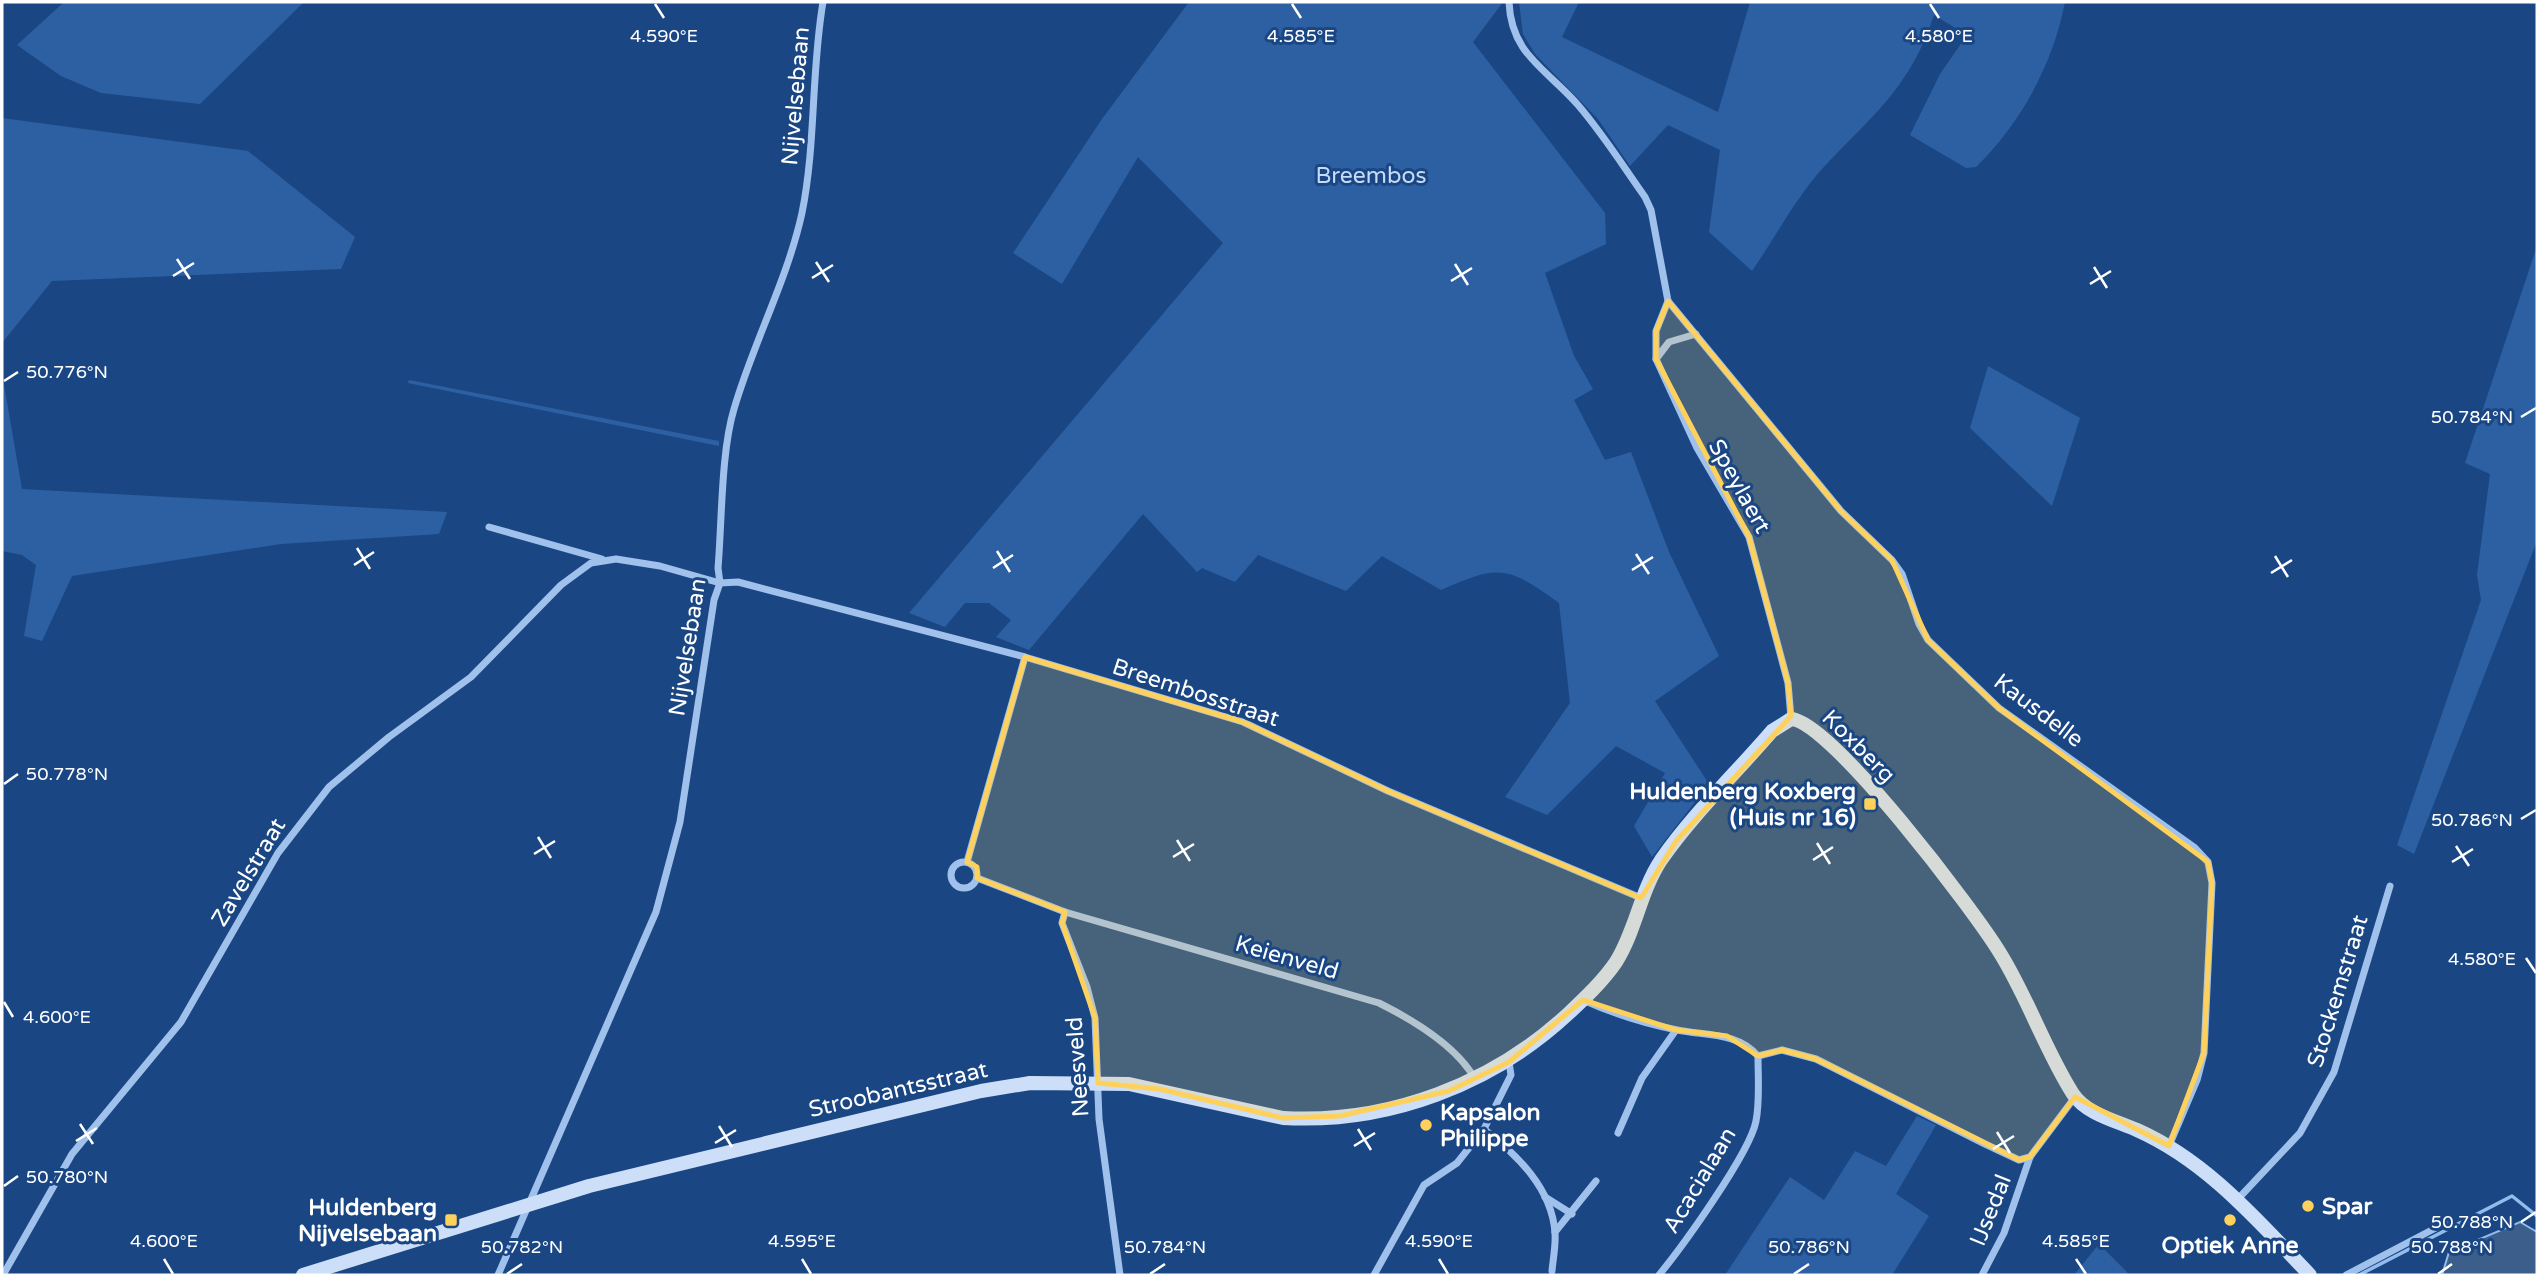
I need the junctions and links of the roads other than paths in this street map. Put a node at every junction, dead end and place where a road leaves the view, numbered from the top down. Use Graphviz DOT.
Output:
graph roads {
  1 [pos="824,2"];
  2 [pos="1509,2"];
  3 [pos="1668,301"];
  4 [pos="1696,334"];
  5 [pos="1656,359"];
  6 [pos="489,527"];
  7 [pos="603,559"];
  8 [pos="720,583"];
  9 [pos="1025,657"];
  10 [pos="1791,719"];
  11 [pos="967,862"];
  12 [pos="977,878"];
  13 [pos="2390,886"];
  14 [pos="1641,898"];
  15 [pos="1065,912"];
  16 [pos="1583,1000"];
  17 [pos="1676,1030"];
  18 [pos="1758,1056"];
  19 [pos="1509,1062"];
  20 [pos="1475,1080"];
  21 [pos="1098,1083"];
  22 [pos="2075,1097"];
  23 [pos="1484,1129"];
  24 [pos="1618,1133"];
  25 [pos="2169,1146"];
  26 [pos="2030,1157"];
  27 [pos="1596,1181"];
  28 [pos="1545,1197"];
  29 [pos="2236,1201"];
  30 [pos="529,1203"];
  31 [pos="1572,1214"];
  32 [pos="2449,1221"];
  33 [pos="1555,1232"];
  34 [pos="1552,1271"];
  35 [pos="3,1275"];
  36 [pos="303,1275"];
  37 [pos="498,1275"];
  38 [pos="1120,1275"];
  39 [pos="1374,1275"];
  40 [pos="1659,1275"];
  41 [pos="1982,1275"];
  42 [pos="2310,1275"];
  43 [pos="2346,1275"];
  1 -- 8 [label="street, Nijvelsebaan"];
  2 -- 3 [label="street, Speylaert"];
  3 -- 4 [label="street"];
  3 -- 5 [label="street, Speylaert"];
  4 -- 5 [label="street"];
  4 -- 25 [label="street, Kausdelle"];
  5 -- 10 [label="street, Speylaert"];
  6 -- 7 [label="street"];
  7 -- 8 [label="street"];
  7 -- 35 [label="street, Zavelstraat"];
  8 -- 9 [label="street, Breembosstraat"];
  8 -- 30 [label="street, Nijvelsebaan"];
  9 -- 11 [label="street"];
  9 -- 14 [label="street, Breembosstraat"];
  10 -- 14 [label="street, Koxberg"];
  10 -- 22 [label="street, Koxberg"];
  11 -- 12 [label="street"];
  11 -- 12 [label="street"];
  12 -- 15 [label="street"];
  13 -- 29 [label="street, Stockemstraat"];
  14 -- 16 [label="street, Koxberg"];
  15 -- 20 [label="street, Keienveld"];
  15 -- 21 [label="street, Neesveld"];
  16 -- 17 [label="street"];
  16 -- 19 [label="street, Koxberg"];
  17 -- 18 [label="street"];
  17 -- 24 [label="street"];
  18 -- 26 [label="street"];
  18 -- 40 [label="street, Acacialaan"];
  19 -- 20 [label="street, Stroobantsstraat"];
  19 -- 23 [label="street"];
  20 -- 21 [label="street, Stroobantsstraat"];
  21 -- 30 [label="street, Stroobantsstraat"];
  21 -- 38 [label="street, Neesveld"];
  22 -- 25 [label="street, Koxberg"];
  22 -- 26 [label="street, IJsedal"];
  23 -- 28 [label="street"];
  23 -- 39 [label="street"];
  25 -- 29 [label="street, Koxberg"];
  26 -- 41 [label="street, IJsedal"];
  27 -- 31 [label="street"];
  28 -- 31 [label="street"];
  28 -- 33 [label="street"];
  29 -- 42 [label="street, Koxberg"];
  30 -- 36 [label="street, Stroobantsstraat"];
  30 -- 37 [label="street, Nijvelsebaan"];
  31 -- 33 [label="street"];
  32 -- 43 [label="street"];
  33 -- 34 [label="street"];
}
